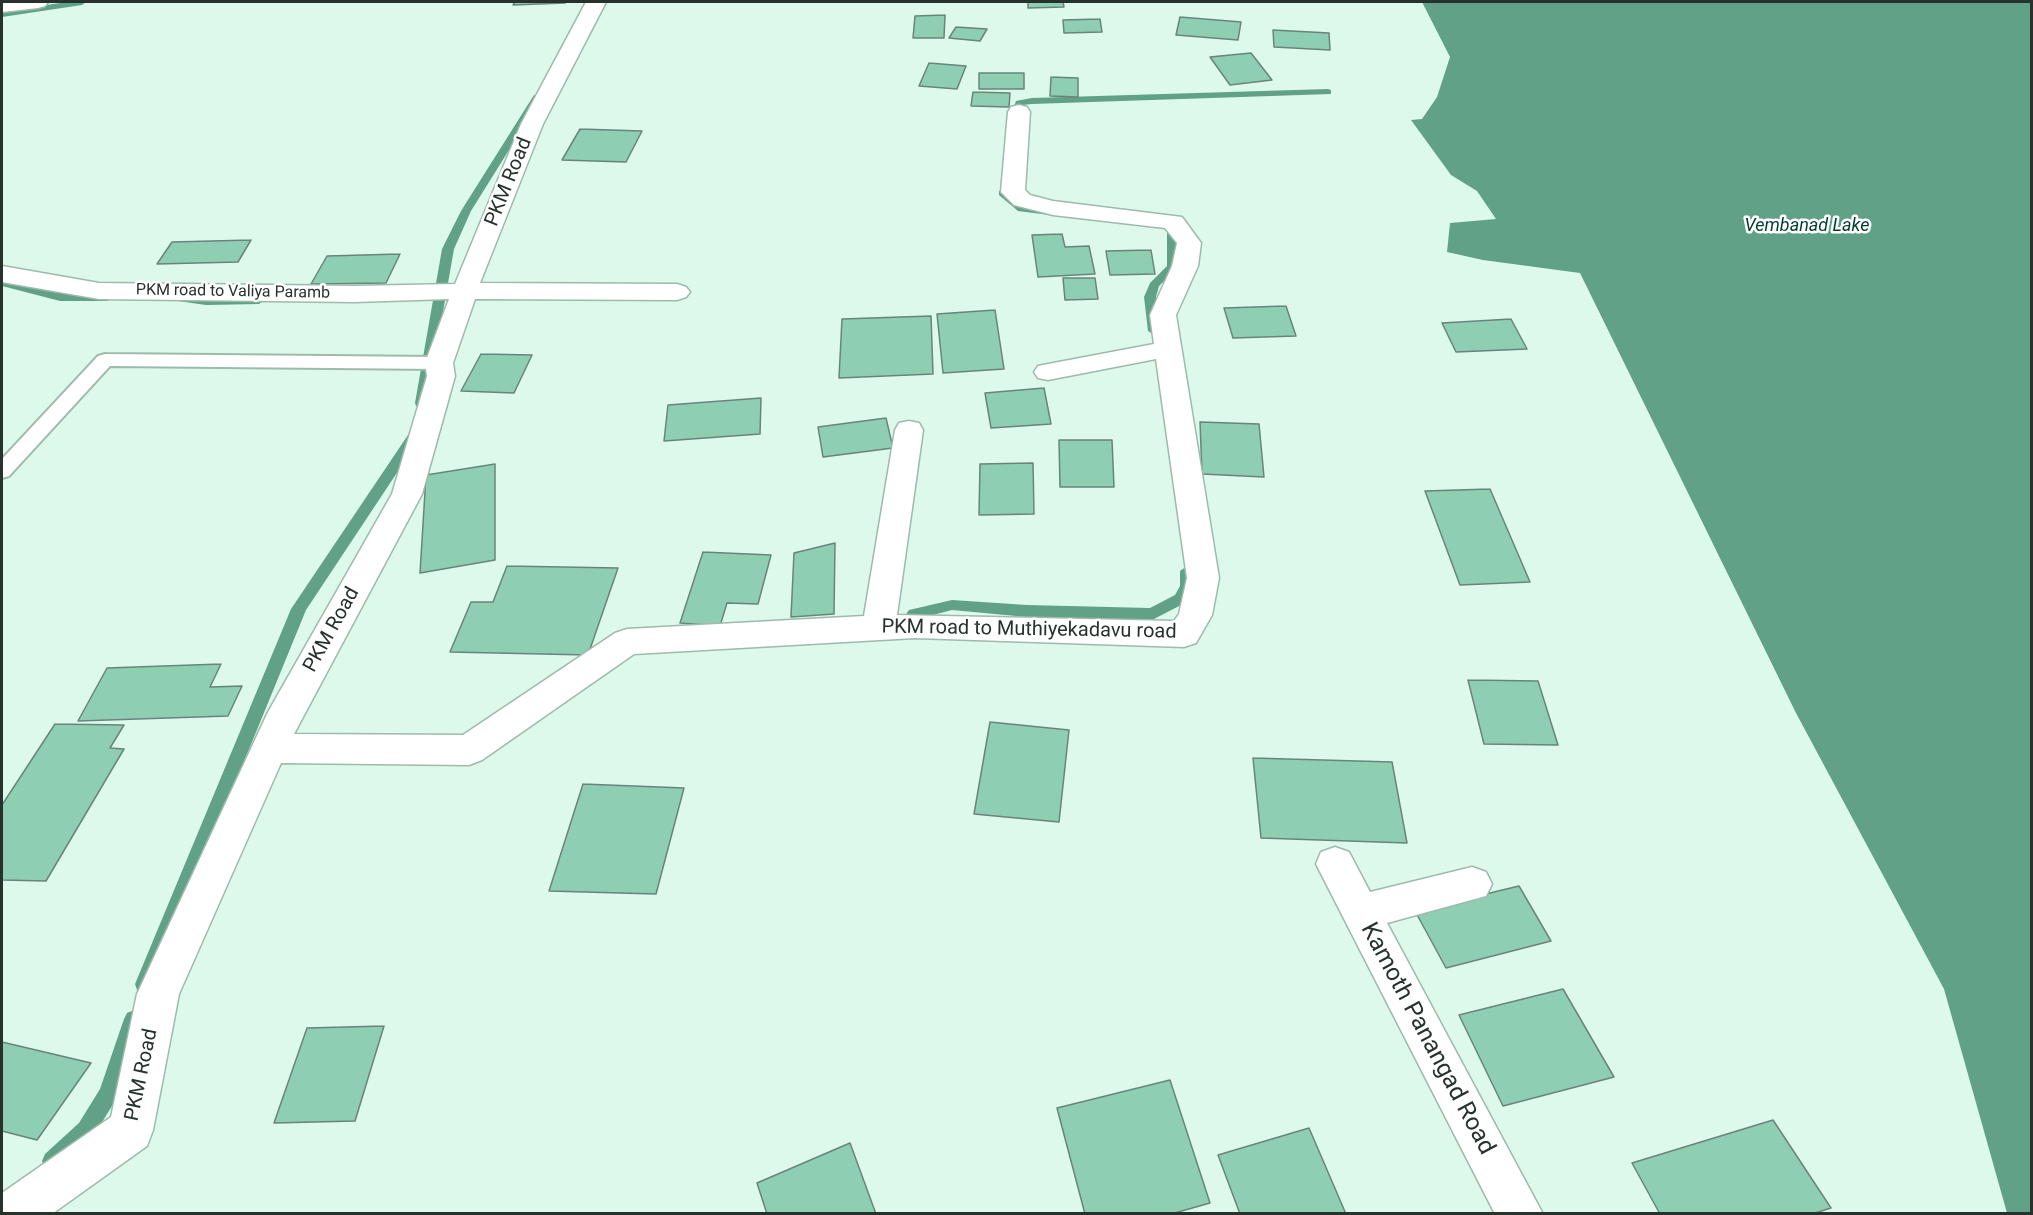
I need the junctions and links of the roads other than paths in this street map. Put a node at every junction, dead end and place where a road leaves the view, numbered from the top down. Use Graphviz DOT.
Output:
graph roads {
  1 [pos="38,2"];
  2 [pos="596,2"];
  3 [pos="2,6"];
  4 [pos="1019,112"];
  5 [pos="2,274"];
  6 [pos="466,291"];
  7 [pos="677,292"];
  8 [pos="1168,350"];
  9 [pos="439,363"];
  10 [pos="1048,372"];
  11 [pos="909,430"];
  12 [pos="2,471"];
  13 [pos="879,627"];
  14 [pos="270,748"];
  15 [pos="1335,864"];
  16 [pos="1472,884"];
  17 [pos="1360,912"];
  18 [pos="12,1214"];
  19 [pos="1520,1214"];
  1 -- 3 [label="street"];
  2 -- 6 [label="street, PKM Road"];
  4 -- 8 [label="street, PKM road to Muthiyekadavu road"];
  5 -- 6 [label="street, PKM road to Valiya Paramb"];
  6 -- 7 [label="street, PKM road to Valiya Paramb"];
  6 -- 9 [label="street, PKM Road"];
  8 -- 10 [label="street"];
  8 -- 13 [label="street, PKM road to Muthiyekadavu road"];
  9 -- 12 [label="lane"];
  9 -- 14 [label="street, PKM Road"];
  11 -- 13 [label="street"];
  13 -- 14 [label="street, PKM road to Muthiyekadavu road"];
  14 -- 18 [label="street, PKM Road"];
  15 -- 17 [label="street, Kamoth Panangad Road"];
  16 -- 17 [label="street"];
  17 -- 19 [label="street, Kamoth Panangad Road"];
}
